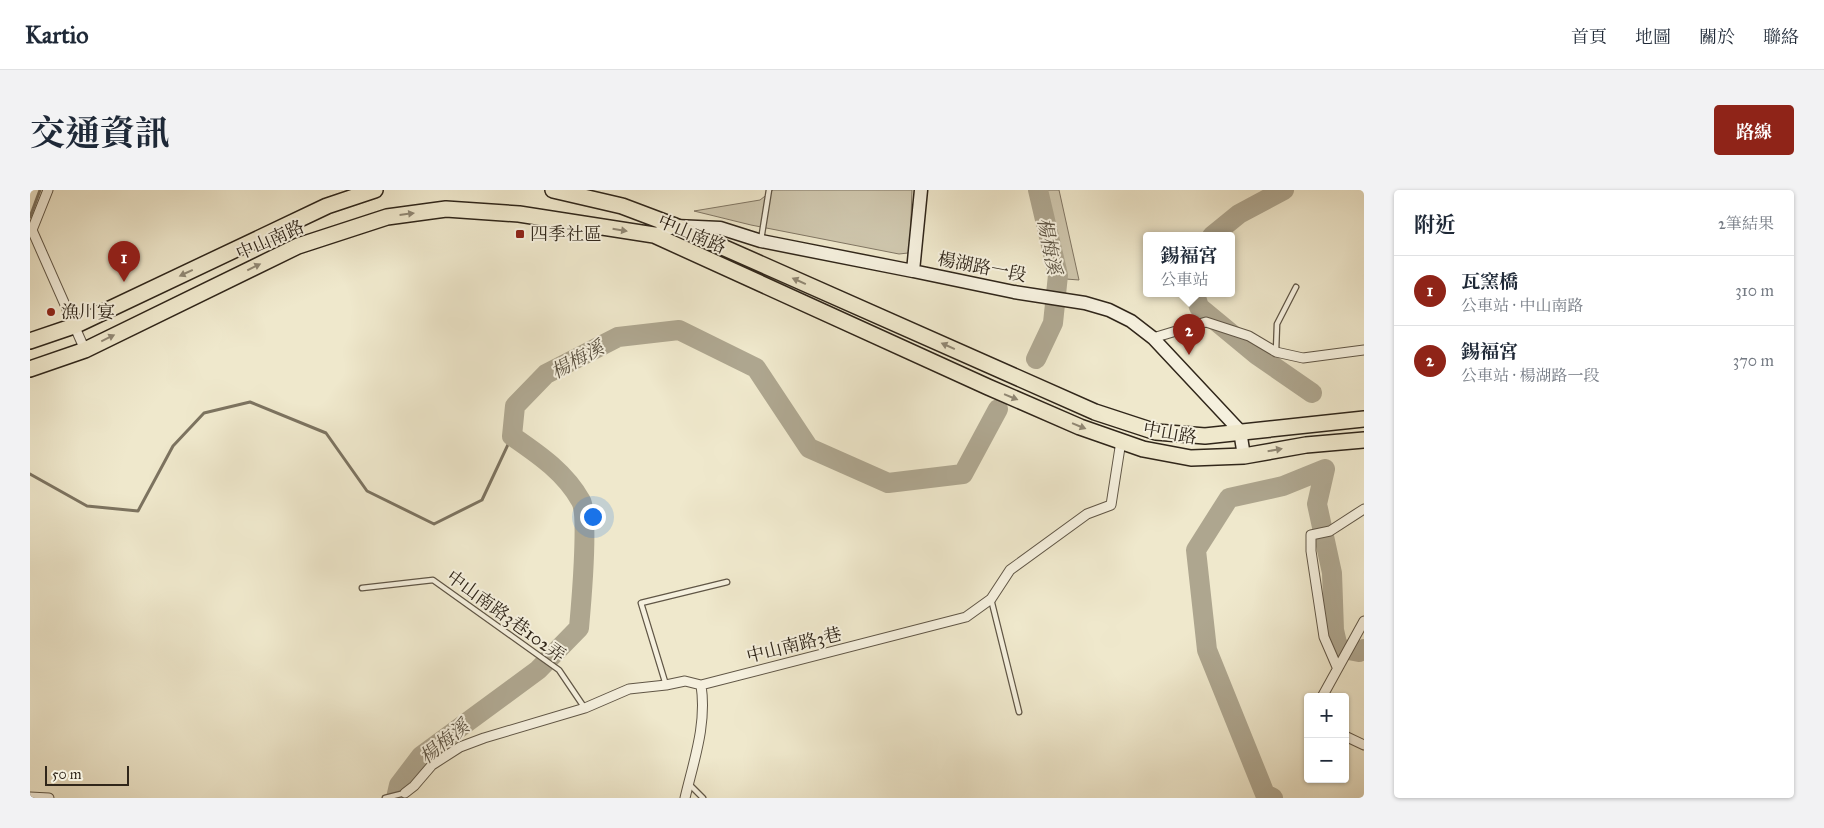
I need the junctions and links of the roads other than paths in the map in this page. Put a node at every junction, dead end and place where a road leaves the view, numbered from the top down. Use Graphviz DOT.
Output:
graph roads {
  1 [pos="48,190"];
  2 [pos="375,190"];
  3 [pos="553,190"];
  4 [pos="769,190"];
  5 [pos="921,190"];
  6 [pos="573,192"];
  7 [pos="675,226"];
  8 [pos="31,228"];
  9 [pos="654,235"];
  10 [pos="761,241"];
  11 [pos="913,272"];
  12 [pos="1296,287"];
  13 [pos="74,326"];
  14 [pos="1153,338"];
  15 [pos="30,341"];
  16 [pos="85,350"];
  17 [pos="1364,350"];
  18 [pos="1276,352"];
  19 [pos="30,369"];
  20 [pos="1039,385"];
  21 [pos="1035,406"];
  22 [pos="1364,419"];
  23 [pos="1240,431"];
  24 [pos="1364,440"];
  25 [pos="1121,441"];
  26 [pos="1244,456"];
  27 [pos="1364,509"];
  28 [pos="727,582"];
  29 [pos="362,588"];
  30 [pos="991,599"];
  31 [pos="1364,621"];
  32 [pos="1340,663"];
  33 [pos="666,685"];
  34 [pos="701,685"];
  35 [pos="1324,693"];
  36 [pos="585,708"];
  37 [pos="1018,712"];
  38 [pos="1349,738"];
  39 [pos="1364,745"];
  40 [pos="689,784"];
  41 [pos="406,793"];
  42 [pos="30,797"];
  43 [pos="49,798"];
  44 [pos="385,798"];
  45 [pos="685,798"];
  46 [pos="703,798"];
  1 -- 8 [label="street"];
  2 -- 13 [label="main road, 中山南路, one-way"];
  3 -- 6 [label="main road, 中山南路"];
  4 -- 10 [label="lane"];
  5 -- 11 [label="street, 楊湖路一段"];
  6 -- 7 [label="main road, 中山南路"];
  7 -- 9 [label="street, 楊湖路一段"];
  7 -- 10 [label="street, 楊湖路一段"];
  20 -- 7 [label="main road, 中山南路, one-way"];
  8 -- 13 [label="street"];
  16 -- 9 [label="main road, 中山南路, one-way"];
  9 -- 21 [label="main road, 中山南路, one-way"];
  10 -- 11 [label="street, 楊湖路一段"];
  11 -- 14 [label="street, 楊湖路一段"];
  12 -- 18 [label="lane"];
  13 -- 15 [label="main road, 中山南路"];
  13 -- 16 [label="street"];
  14 -- 18 [label="street"];
  14 -- 23 [label="street, 楊湖路一段"];
  16 -- 19 [label="main road, 中山南路"];
  17 -- 18 [label="street"];
  20 -- 23 [label="main road, 中山路"];
  21 -- 25 [label="main road, 中山路, one-way"];
  22 -- 23 [label="main road, 中山路"];
  23 -- 26 [label="street"];
  26 -- 24 [label="main road, 中山路, one-way"];
  25 -- 26 [label="main road, 中山路"];
  25 -- 30 [label="street, 中山南路3巷"];
  27 -- 32 [label="street"];
  28 -- 33 [label="lane"];
  29 -- 36 [label="lane, 中山南路3巷102弄"];
  30 -- 34 [label="street, 中山南路3巷"];
  30 -- 37 [label="lane"];
  31 -- 32 [label="street"];
  32 -- 35 [label="street"];
  33 -- 34 [label="street, 中山南路3巷"];
  33 -- 36 [label="street, 中山南路3巷"];
  34 -- 40 [label="street"];
  36 -- 41 [label="street, 中山南路3巷"];
  38 -- 39 [label="street"];
  40 -- 45 [label="street"];
  40 -- 46 [label="lane"];
  41 -- 44 [label="lane"];
  42 -- 43 [label="street"];
}
